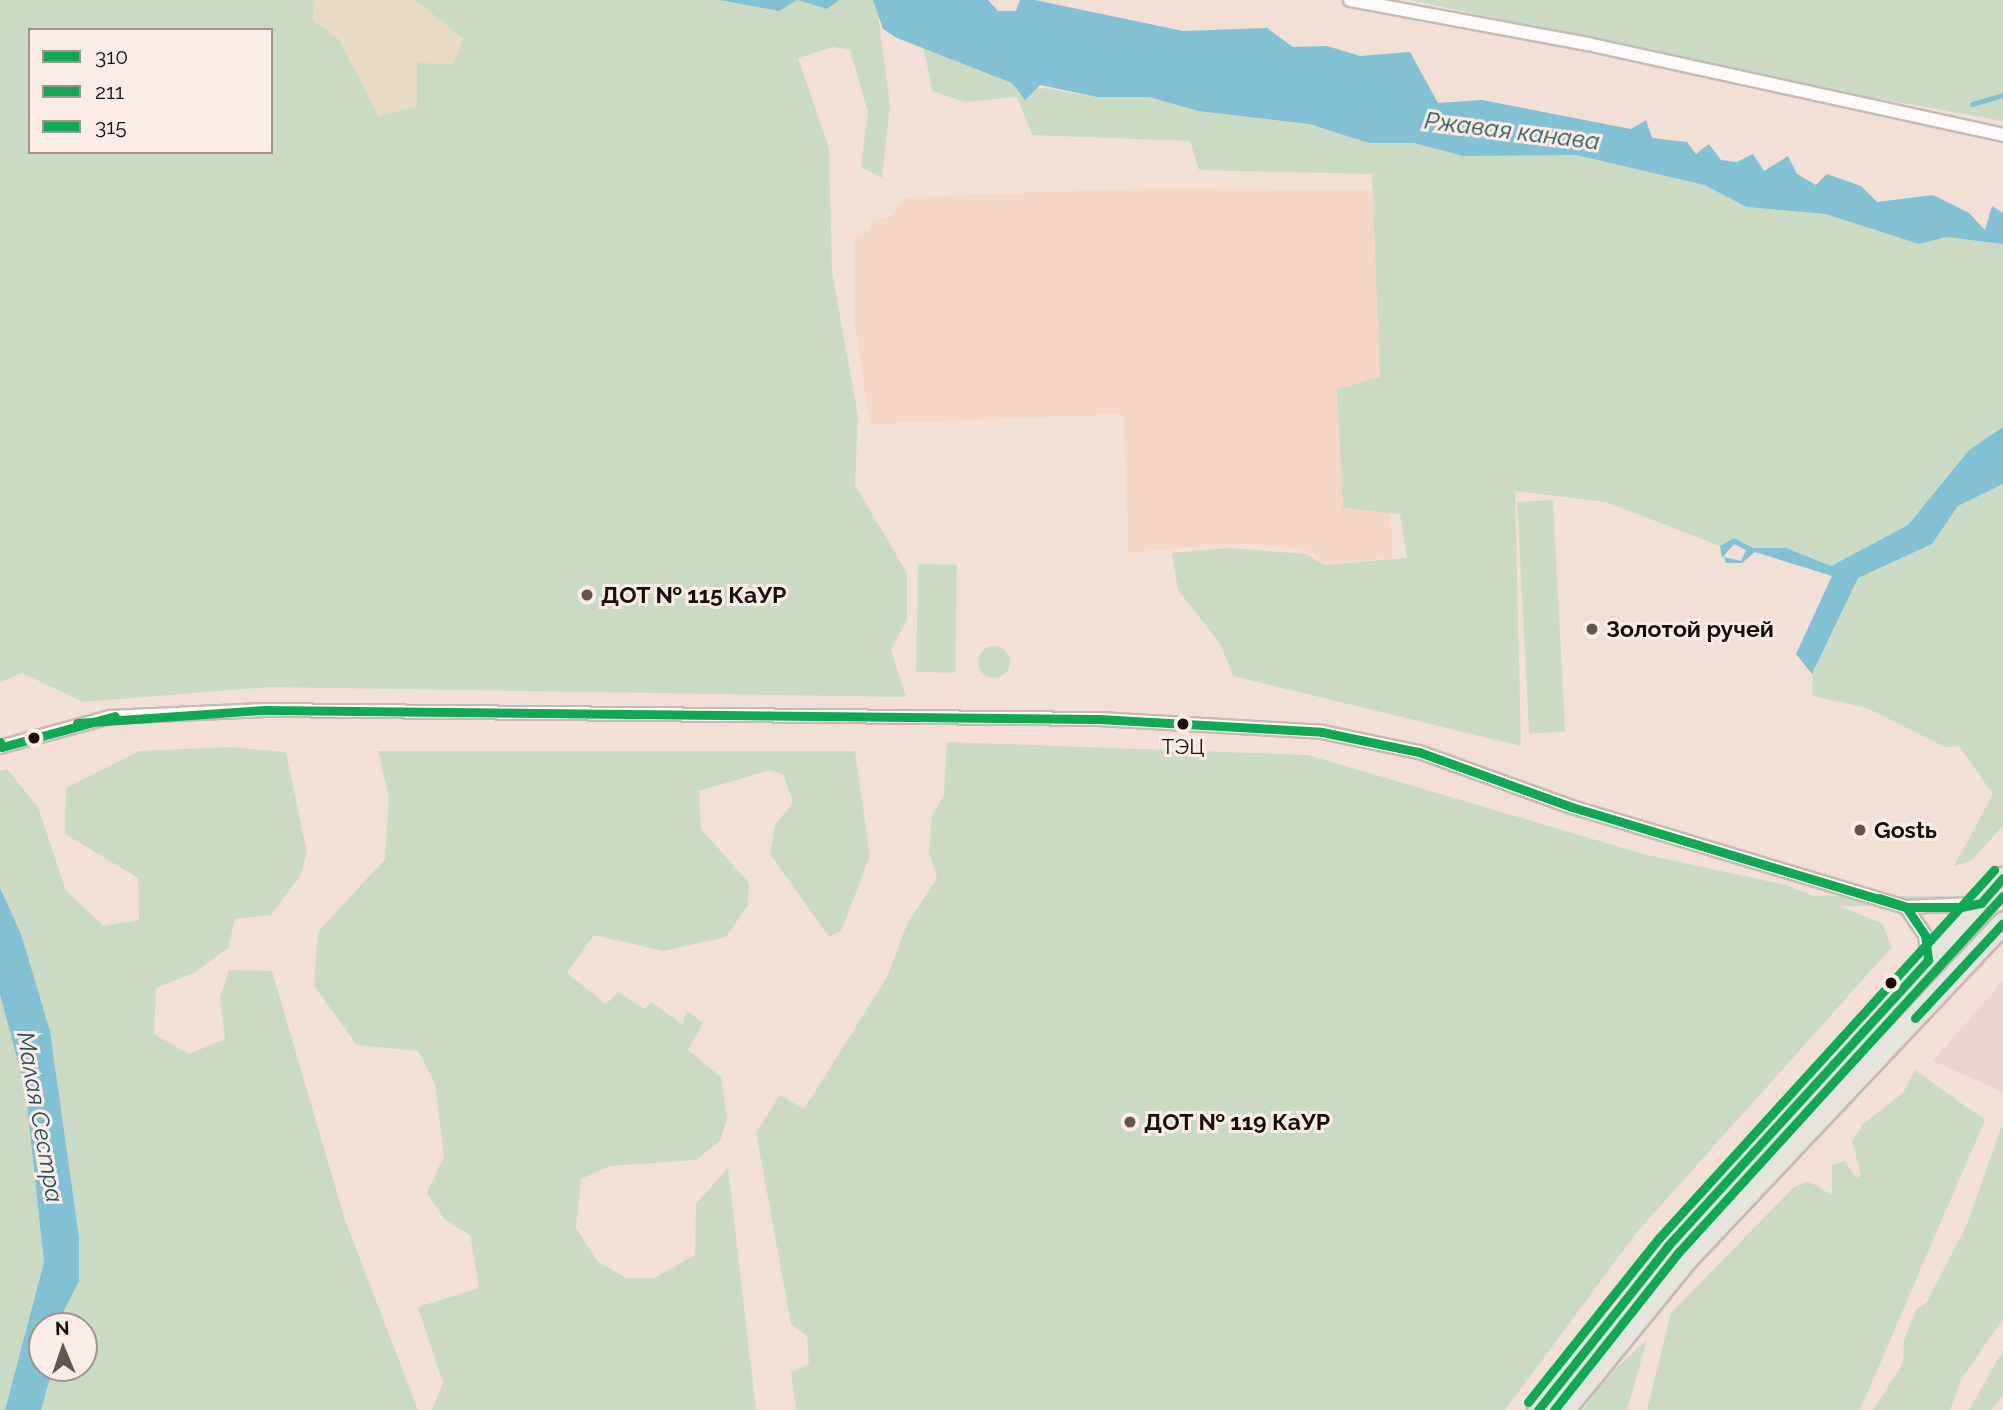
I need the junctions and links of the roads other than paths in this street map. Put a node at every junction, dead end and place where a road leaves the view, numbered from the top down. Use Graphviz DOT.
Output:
graph roads {
  1 [pos="1350,0"];
  2 [pos="2003,135"];
  3 [pos="1,748"];
  4 [pos="2003,878"];
  5 [pos="1980,903"];
  6 [pos="1906,907"];
  7 [pos="2003,922"];
  8 [pos="1928,960"];
  9 [pos="1724,1184"];
  10 [pos="1742,1200"];
  11 [pos="1538,1410"];
  12 [pos="1563,1410"];
  1 -- 2 [label="street"];
  3 -- 6 [label="street"];
  4 -- 5 [label="highway"];
  5 -- 6 [label="street"];
  5 -- 8 [label="highway"];
  6 -- 8 [label="street"];
  7 -- 10 [label="highway"];
  8 -- 9 [label="highway"];
  9 -- 10 [label="highway"];
  9 -- 11 [label="highway"];
  10 -- 12 [label="highway"];
}
